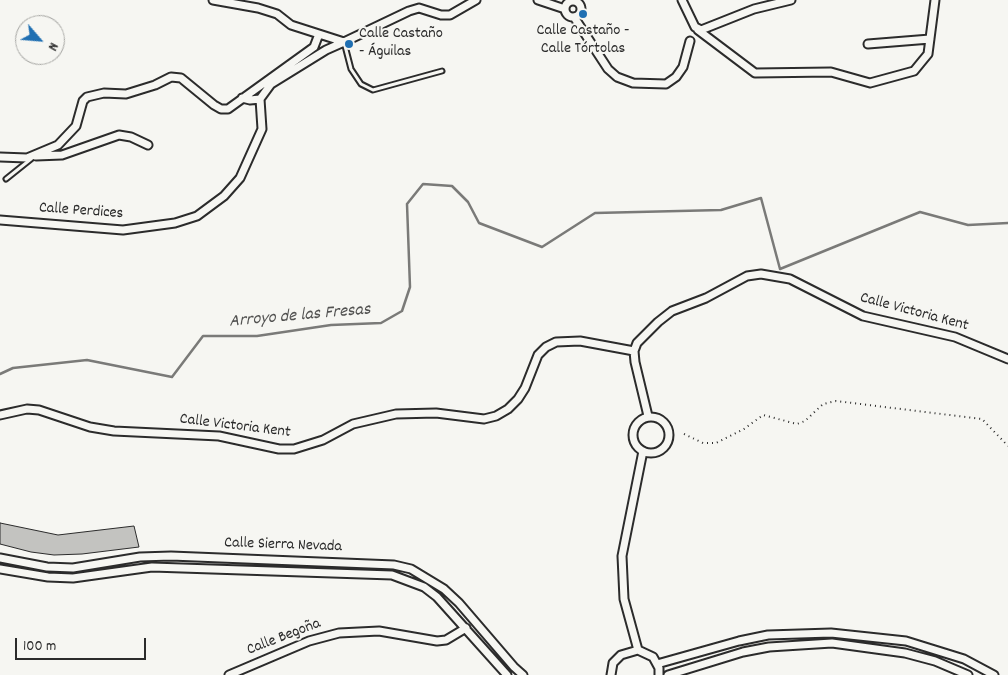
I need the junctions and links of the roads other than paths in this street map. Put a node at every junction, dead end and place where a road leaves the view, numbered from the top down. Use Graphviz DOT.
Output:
graph roads {
  1 [pos="214,0"];
  2 [pos="476,0"];
  3 [pos="538,0"];
  4 [pos="682,0"];
  5 [pos="791,0"];
  6 [pos="935,0"];
  7 [pos="571,2"];
  8 [pos="574,17"];
  9 [pos="698,30"];
  10 [pos="319,34"];
  11 [pos="930,39"];
  12 [pos="344,42"];
  13 [pos="690,42"];
  14 [pos="868,44"];
  15 [pos="442,71"];
  16 [pos="242,98"];
  17 [pos="260,99"];
  18 [pos="148,145"];
  19 [pos="35,156"];
  20 [pos="0,157"];
  21 [pos="6,179"];
  22 [pos="0,220"];
  23 [pos="634,350"];
  24 [pos="1008,358"];
  25 [pos="0,415"];
  26 [pos="648,416"];
  27 [pos="643,451"];
  28 [pos="0,558"];
  29 [pos="0,569"];
  30 [pos="466,628"];
  31 [pos="638,650"];
  32 [pos="657,664"];
  33 [pos="229,675"];
  34 [pos="507,675"];
  35 [pos="523,675"];
  36 [pos="610,675"];
  37 [pos="659,675"];
  38 [pos="668,675"];
  39 [pos="968,675"];
  40 [pos="994,675"];
  1 -- 10 [label="street"];
  2 -- 12 [label="street"];
  3 -- 7 [label="street"];
  4 -- 9 [label="street"];
  5 -- 9 [label="street"];
  6 -- 11 [label="street"];
  7 -- 8 [label="street"];
  7 -- 8 [label="street"];
  8 -- 13 [label="street"];
  9 -- 11 [label="street"];
  10 -- 12 [label="street"];
  10 -- 16 [label="street"];
  11 -- 14 [label="street"];
  12 -- 15 [label="lane"];
  12 -- 17 [label="street"];
  16 -- 17 [label="street"];
  16 -- 19 [label="street"];
  17 -- 22 [label="street, Calle Perdices"];
  18 -- 19 [label="street"];
  19 -- 20 [label="street"];
  19 -- 21 [label="lane"];
  23 -- 24 [label="street, Calle Victoria Kent"];
  23 -- 25 [label="street, Calle Victoria Kent"];
  23 -- 26 [label="street"];
  26 -- 27 [label="street"];
  26 -- 27 [label="street"];
  27 -- 31 [label="street"];
  28 -- 35 [label="street, Calle Sierra Nevada"];
  29 -- 30 [label="street, Calle Sierra Nevada"];
  30 -- 33 [label="street, Calle Begoña"];
  30 -- 34 [label="street, Calle Sierra Nevada"];
  31 -- 32 [label="street"];
  31 -- 36 [label="street"];
  32 -- 37 [label="street"];
  32 -- 40 [label="street"];
  38 -- 39 [label="street"];
}
